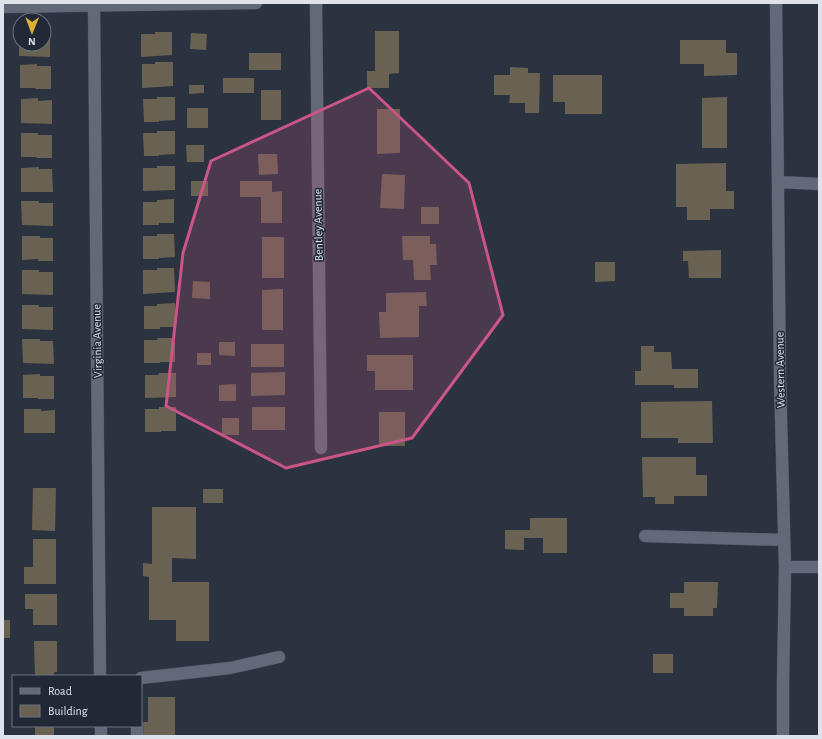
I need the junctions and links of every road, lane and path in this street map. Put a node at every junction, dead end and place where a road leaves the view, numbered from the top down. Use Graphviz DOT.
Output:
graph roads {
  1 [pos="256,3"];
  2 [pos="316,3"];
  3 [pos="776,3"];
  4 [pos="94,6"];
  5 [pos="3,7"];
  6 [pos="778,182"];
  7 [pos="819,184"];
  8 [pos="321,448"];
  9 [pos="645,536"];
  10 [pos="784,540"];
  11 [pos="785,567"];
  12 [pos="819,567"];
  13 [pos="279,657"];
  14 [pos="100,675"];
  15 [pos="142,678"];
  16 [pos="783,736"];
  1 -- 4 [label="street"];
  2 -- 8 [label="street, Bentley Avenue"];
  3 -- 6 [label="street, Western Avenue"];
  4 -- 5 [label="street"];
  4 -- 14 [label="street, Virginia Avenue"];
  6 -- 7 [label="street"];
  6 -- 10 [label="street, Western Avenue"];
  9 -- 10 [label="street"];
  10 -- 11 [label="street, Western Avenue"];
  11 -- 12 [label="street"];
  11 -- 16 [label="street, Western Avenue"];
  13 -- 15 [label="street"];
}
